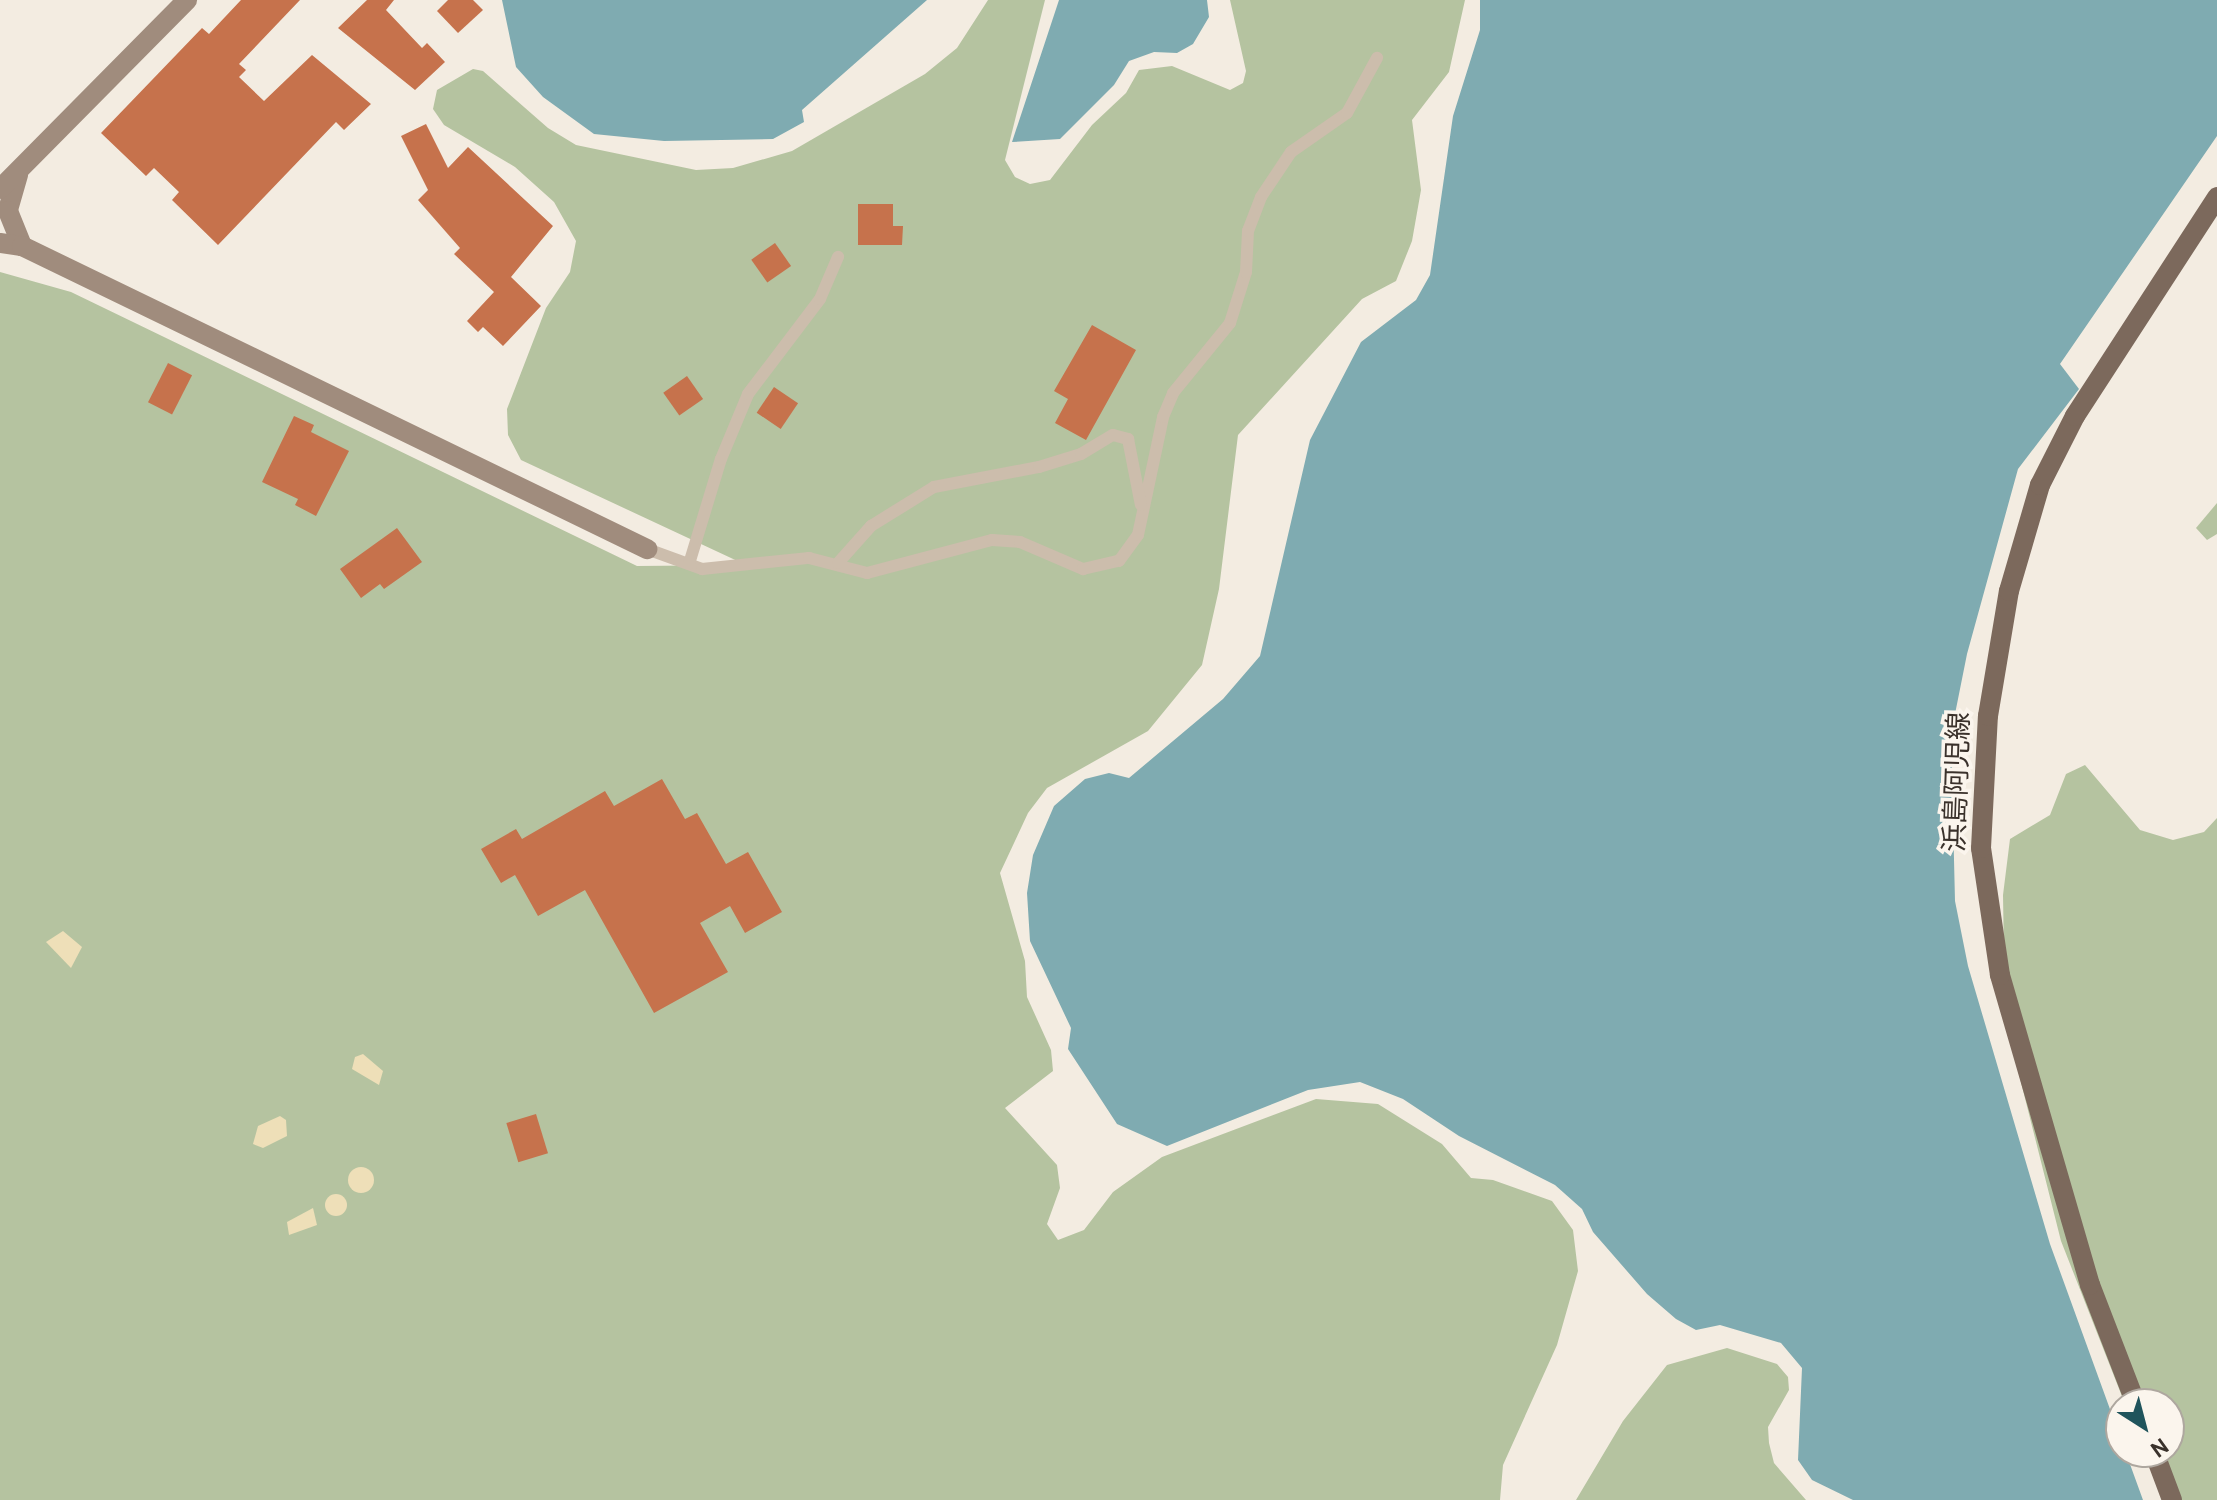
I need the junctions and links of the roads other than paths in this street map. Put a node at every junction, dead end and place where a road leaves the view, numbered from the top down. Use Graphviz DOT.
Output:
graph roads {
  1 [pos="187,0"];
  2 [pos="1377,58"];
  3 [pos="20,171"];
  4 [pos="0,189"];
  5 [pos="2217,197"];
  6 [pos="0,243"];
  7 [pos="22,246"];
  8 [pos="838,257"];
  9 [pos="1142,508"];
  10 [pos="647,549"];
  11 [pos="838,563"];
  12 [pos="689,564"];
  13 [pos="2130,1388"];
  14 [pos="2160,1468"];
  15 [pos="2172,1500"];
  1 -- 3 [label="street"];
  2 -- 9 [label="lane"];
  3 -- 4 [label="street"];
  3 -- 7 [label="street"];
  5 -- 13 [label="main road, 浜島阿児線"];
  6 -- 7 [label="street"];
  7 -- 10 [label="street"];
  8 -- 12 [label="lane"];
  9 -- 11 [label="lane"];
  9 -- 11 [label="lane"];
  10 -- 12 [label="lane"];
  11 -- 12 [label="lane"];
  14 -- 15 [label="main road"];
}
